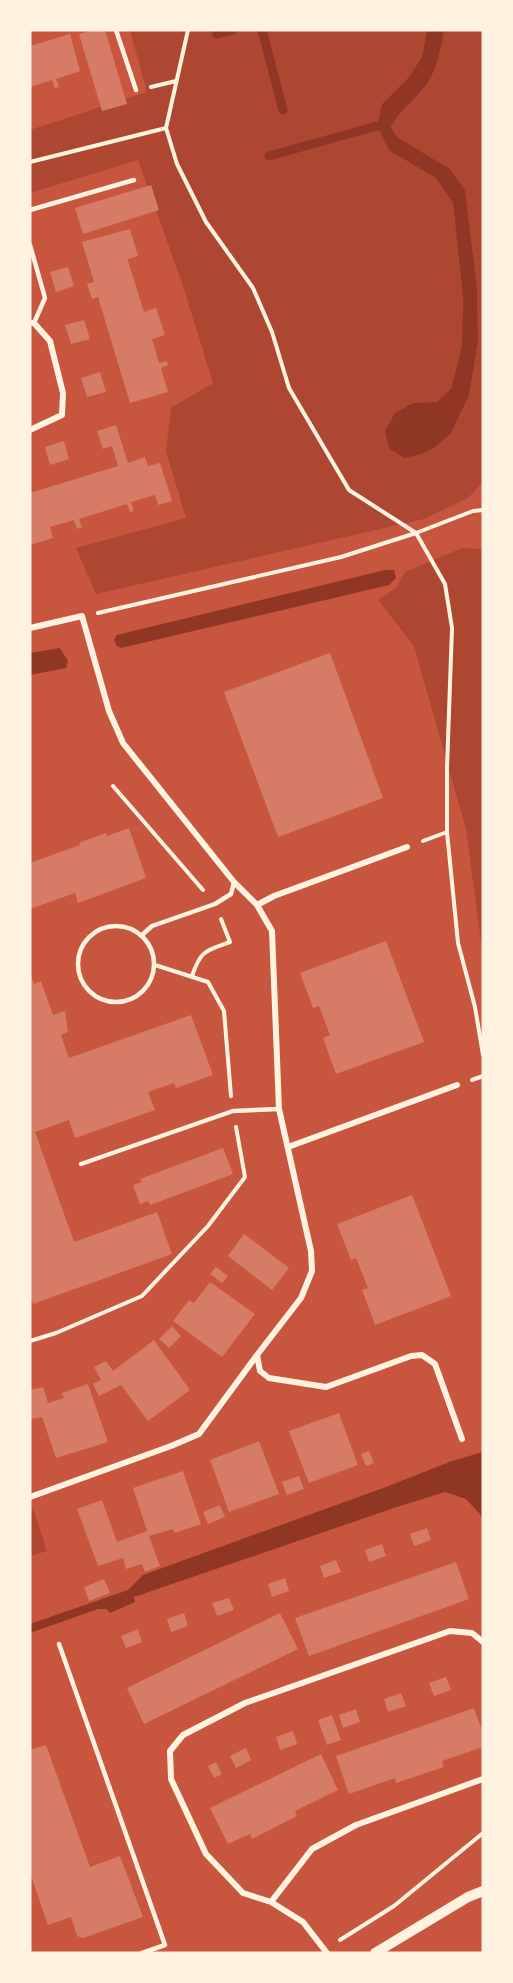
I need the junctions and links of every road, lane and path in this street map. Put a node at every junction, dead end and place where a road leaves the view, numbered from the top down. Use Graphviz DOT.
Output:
graph roads {
  1 [pos="116,30"];
  2 [pos="188,30"];
  3 [pos="176,81"];
  4 [pos="136,90"];
  5 [pos="166,128"];
  6 [pos="30,162"];
  7 [pos="134,180"];
  8 [pos="30,210"];
  9 [pos="30,245"];
  10 [pos="32,323"];
  11 [pos="30,430"];
  12 [pos="483,510"];
  13 [pos="416,533"];
  14 [pos="82,616"];
  15 [pos="30,628"];
  16 [pos="113,786"];
  17 [pos="447,832"];
  18 [pos="406,847"];
  19 [pos="234,882"];
  20 [pos="215,904"];
  21 [pos="256,905"];
  22 [pos="142,935"];
  23 [pos="154,964"];
  24 [pos="192,976"];
  25 [pos="483,1055"];
  26 [pos="457,1086"];
  27 [pos="279,1109"];
  28 [pos="233,1111"];
  29 [pos="288,1147"];
  30 [pos="81,1164"];
  31 [pos="30,1341"];
  32 [pos="257,1355"];
  33 [pos="462,1439"];
  34 [pos="30,1497"];
  35 [pos="483,1642"];
  36 [pos="59,1644"];
  37 [pos="483,1779"];
  38 [pos="483,1833"];
  39 [pos="483,1891"];
  40 [pos="271,1902"];
  41 [pos="326,1951"];
  42 [pos="142,1953"];
  43 [pos="375,1953"];
  1 -- 4 [label="lane"];
  2 -- 3 [label="path"];
  3 -- 4 [label="path"];
  3 -- 5 [label="path"];
  5 -- 6 [label="path"];
  5 -- 13 [label="path"];
  7 -- 8 [label="lane"];
  9 -- 10 [label="lane"];
  10 -- 11 [label="street"];
  12 -- 13 [label="path"];
  13 -- 14 [label="path"];
  13 -- 17 [label="path"];
  14 -- 15 [label="street"];
  14 -- 19 [label="street"];
  16 -- 20 [label="path"];
  17 -- 18 [label="path"];
  17 -- 25 [label="path"];
  18 -- 21 [label="street"];
  19 -- 20 [label="lane"];
  19 -- 21 [label="street"];
  20 -- 22 [label="lane"];
  20 -- 24 [label="path"];
  21 -- 27 [label="street"];
  22 -- 23 [label="lane"];
  22 -- 23 [label="lane"];
  23 -- 24 [label="path"];
  24 -- 28 [label="path"];
  26 -- 29 [label="street"];
  27 -- 28 [label="lane"];
  27 -- 29 [label="street"];
  28 -- 30 [label="lane"];
  28 -- 31 [label="path"];
  29 -- 32 [label="street"];
  32 -- 33 [label="street"];
  32 -- 34 [label="street"];
  35 -- 40 [label="street"];
  36 -- 42 [label="lane"];
  37 -- 40 [label="street"];
  38 -- 41 [label="path"];
  39 -- 43 [label="street"];
  40 -- 41 [label="street"];
}
